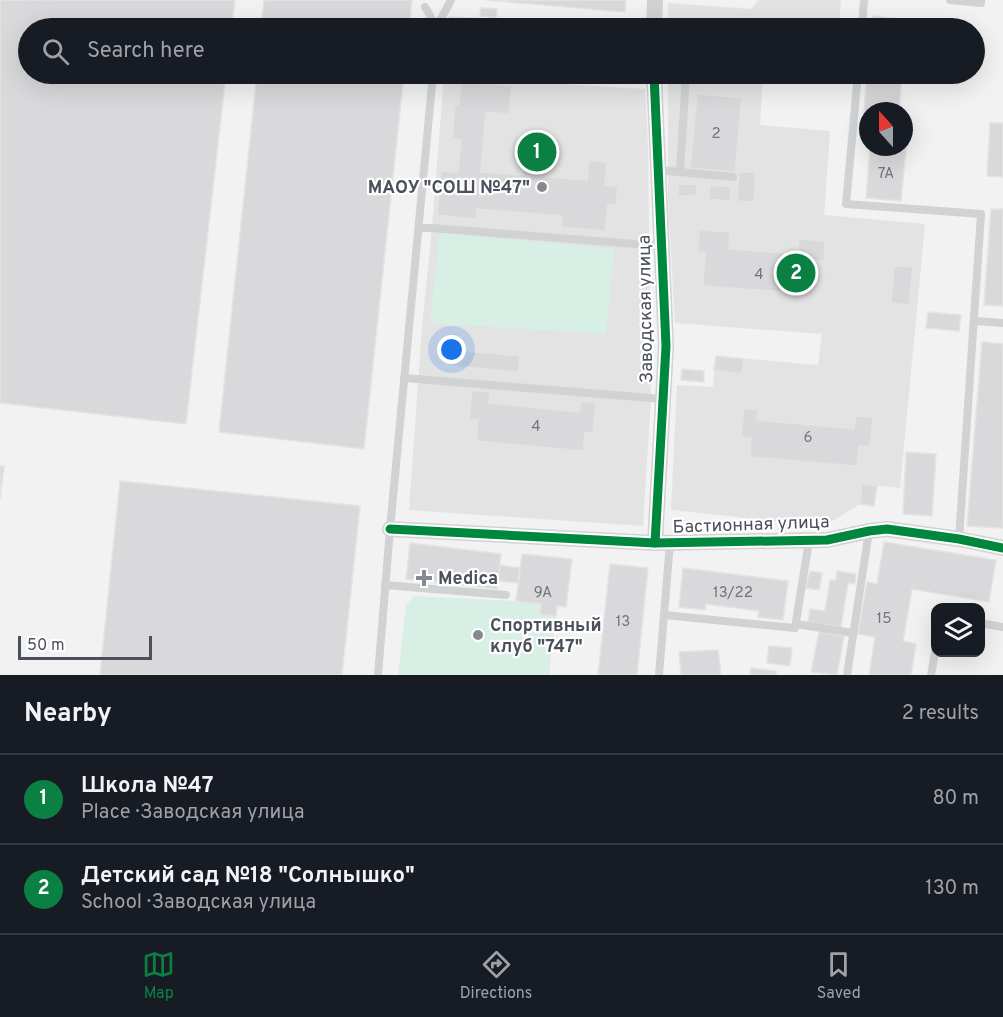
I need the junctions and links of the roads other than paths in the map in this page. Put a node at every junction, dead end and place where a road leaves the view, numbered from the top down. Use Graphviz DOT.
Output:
graph roads {
  1 [pos="451,0"];
  2 [pos="655,0"];
  3 [pos="864,0"];
  4 [pos="950,0"];
  5 [pos="981,0"];
  6 [pos="424,8"];
  7 [pos="430,18"];
  8 [pos="441,18"];
  9 [pos="654,18"];
  10 [pos="863,18"];
  11 [pos="432,84"];
  12 [pos="654,84"];
  13 [pos="685,84"];
  14 [pos="857,84"];
  15 [pos="658,170"];
  16 [pos="680,172"];
  17 [pos="733,177"];
  18 [pos="418,228"];
  19 [pos="660,246"];
  20 [pos="975,321"];
  21 [pos="1003,323"];
  22 [pos="404,378"];
  23 [pos="663,399"];
  24 [pos="390,529"];
  25 [pos="869,531"];
  26 [pos="959,539"];
  27 [pos="809,541"];
  28 [pos="663,543"];
  29 [pos="1003,548"];
  30 [pos="385,585"];
  31 [pos="506,595"];
  32 [pos="664,615"];
  33 [pos="796,624"];
  34 [pos="985,624"];
  35 [pos="1003,627"];
  36 [pos="853,633"];
  37 [pos="934,657"];
  38 [pos="378,675"];
  39 [pos="659,675"];
  40 [pos="847,675"];
  41 [pos="931,675"];
  1 -- 8 [label="lane"];
  2 -- 9 [label="street"];
  3 -- 10 [label="lane"];
  4 -- 5 [label="lane"];
  6 -- 7 [label="lane"];
  11 -- 18 [label="lane"];
  12 -- 15 [label="street, Заводская улица"];
  13 -- 16 [label="lane"];
  14 -- 20 [label="lane"];
  15 -- 16 [label="lane"];
  15 -- 19 [label="street, Заводская улица"];
  16 -- 17 [label="lane"];
  18 -- 19 [label="lane"];
  18 -- 22 [label="lane"];
  19 -- 23 [label="street, Заводская улица"];
  20 -- 21 [label="lane"];
  20 -- 26 [label="lane"];
  22 -- 23 [label="lane"];
  22 -- 24 [label="lane"];
  23 -- 28 [label="street, Заводская улица"];
  24 -- 28 [label="street, Бастионная улица"];
  24 -- 30 [label="lane"];
  25 -- 26 [label="street, Бастионная улица"];
  25 -- 27 [label="street, Бастионная улица"];
  25 -- 36 [label="lane"];
  26 -- 29 [label="street, Бастионная улица"];
  27 -- 28 [label="street, Бастионная улица"];
  27 -- 33 [label="lane"];
  28 -- 32 [label="lane"];
  30 -- 31 [label="lane"];
  30 -- 38 [label="lane"];
  32 -- 33 [label="lane"];
  32 -- 39 [label="lane"];
  33 -- 36 [label="lane"];
  34 -- 35 [label="lane"];
  36 -- 40 [label="lane"];
  37 -- 41 [label="lane"];
}
